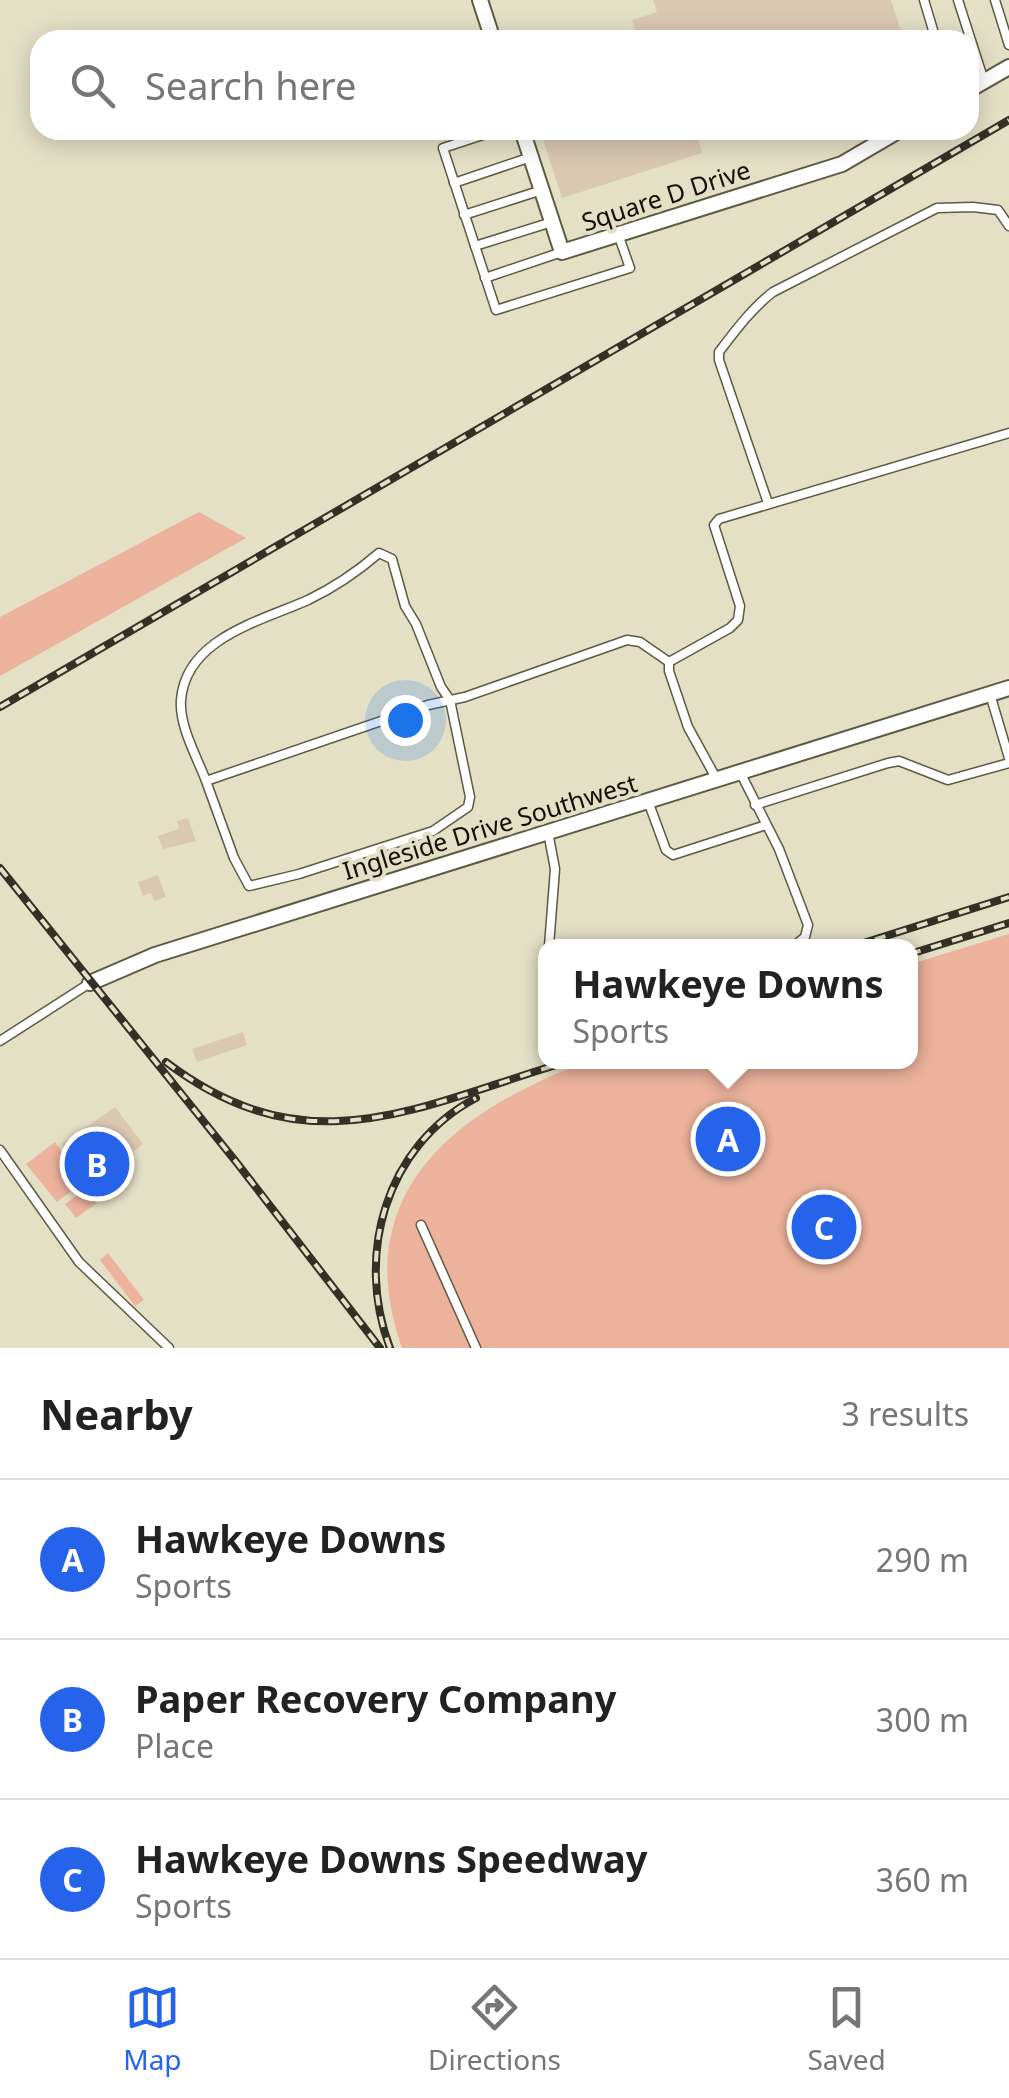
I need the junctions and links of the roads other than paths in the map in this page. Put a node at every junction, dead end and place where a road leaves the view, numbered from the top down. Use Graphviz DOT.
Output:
graph roads {
  1 [pos="480,0"];
  2 [pos="924,0"];
  3 [pos="958,0"];
  4 [pos="995,0"];
  5 [pos="490,30"];
  6 [pos="933,30"];
  7 [pos="968,30"];
  8 [pos="1009,45"];
  9 [pos="979,65"];
  10 [pos="1009,67"];
  11 [pos="984,81"];
  12 [pos="979,84"];
  13 [pos="467,140"];
  14 [pos="525,140"];
  15 [pos="883,140"];
  16 [pos="531,157"];
  17 [pos="454,183"];
  18 [pos="542,190"];
  19 [pos="464,215"];
  20 [pos="552,222"];
  21 [pos="1009,226"];
  22 [pos="618,234"];
  23 [pos="474,246"];
  24 [pos="562,252"];
  25 [pos="485,278"];
  26 [pos="1009,433"];
  27 [pos="768,503"];
  28 [pos="670,662"];
  29 [pos="1009,688"];
  30 [pos="990,694"];
  31 [pos="450,700"];
  32 [pos="1009,761"];
  33 [pos="740,772"];
  34 [pos="206,780"];
  35 [pos="717,780"];
  36 [pos="648,801"];
  37 [pos="755,805"];
  38 [pos="766,824"];
  39 [pos="548,832"];
  40 [pos="550,939"];
  41 [pos="803,939"];
  42 [pos="90,983"];
  43 [pos="0,1041"];
  44 [pos="0,1150"];
  45 [pos="421,1225"];
  46 [pos="168,1348"];
  47 [pos="476,1348"];
  1 -- 5 [label="street"];
  2 -- 6 [label="lane"];
  3 -- 7 [label="lane"];
  4 -- 8 [label="lane"];
  9 -- 11 [label="lane"];
  10 -- 11 [label="street"];
  11 -- 12 [label="street"];
  13 -- 17 [label="lane"];
  14 -- 16 [label="street, Square D Drive"];
  15 -- 22 [label="street, Square D Drive"];
  16 -- 17 [label="lane"];
  16 -- 18 [label="street, Square D Drive"];
  17 -- 19 [label="lane"];
  18 -- 19 [label="lane"];
  18 -- 20 [label="street, Square D Drive"];
  19 -- 23 [label="lane"];
  20 -- 23 [label="lane"];
  20 -- 24 [label="street, Square D Drive"];
  21 -- 27 [label="lane"];
  22 -- 24 [label="street, Square D Drive"];
  22 -- 25 [label="lane"];
  23 -- 25 [label="lane"];
  24 -- 25 [label="lane"];
  26 -- 27 [label="lane"];
  27 -- 28 [label="lane"];
  28 -- 31 [label="lane"];
  28 -- 35 [label="lane"];
  29 -- 30 [label="street, Ingleside Drive Southwest"];
  30 -- 32 [label="lane"];
  30 -- 33 [label="street, Ingleside Drive Southwest"];
  31 -- 34 [label="lane"];
  31 -- 34 [label="lane"];
  31 -- 34 [label="lane"];
  32 -- 37 [label="lane"];
  33 -- 35 [label="street, Ingleside Drive Southwest"];
  33 -- 37 [label="lane"];
  35 -- 36 [label="street, Ingleside Drive Southwest"];
  36 -- 38 [label="lane"];
  36 -- 39 [label="street, Ingleside Drive Southwest"];
  37 -- 38 [label="lane"];
  38 -- 41 [label="lane"];
  39 -- 40 [label="lane"];
  39 -- 42 [label="street, Ingleside Drive Southwest"];
  42 -- 43 [label="lane, Ingleside Drive Southwest"];
  44 -- 46 [label="lane"];
  45 -- 47 [label="lane"];
}
